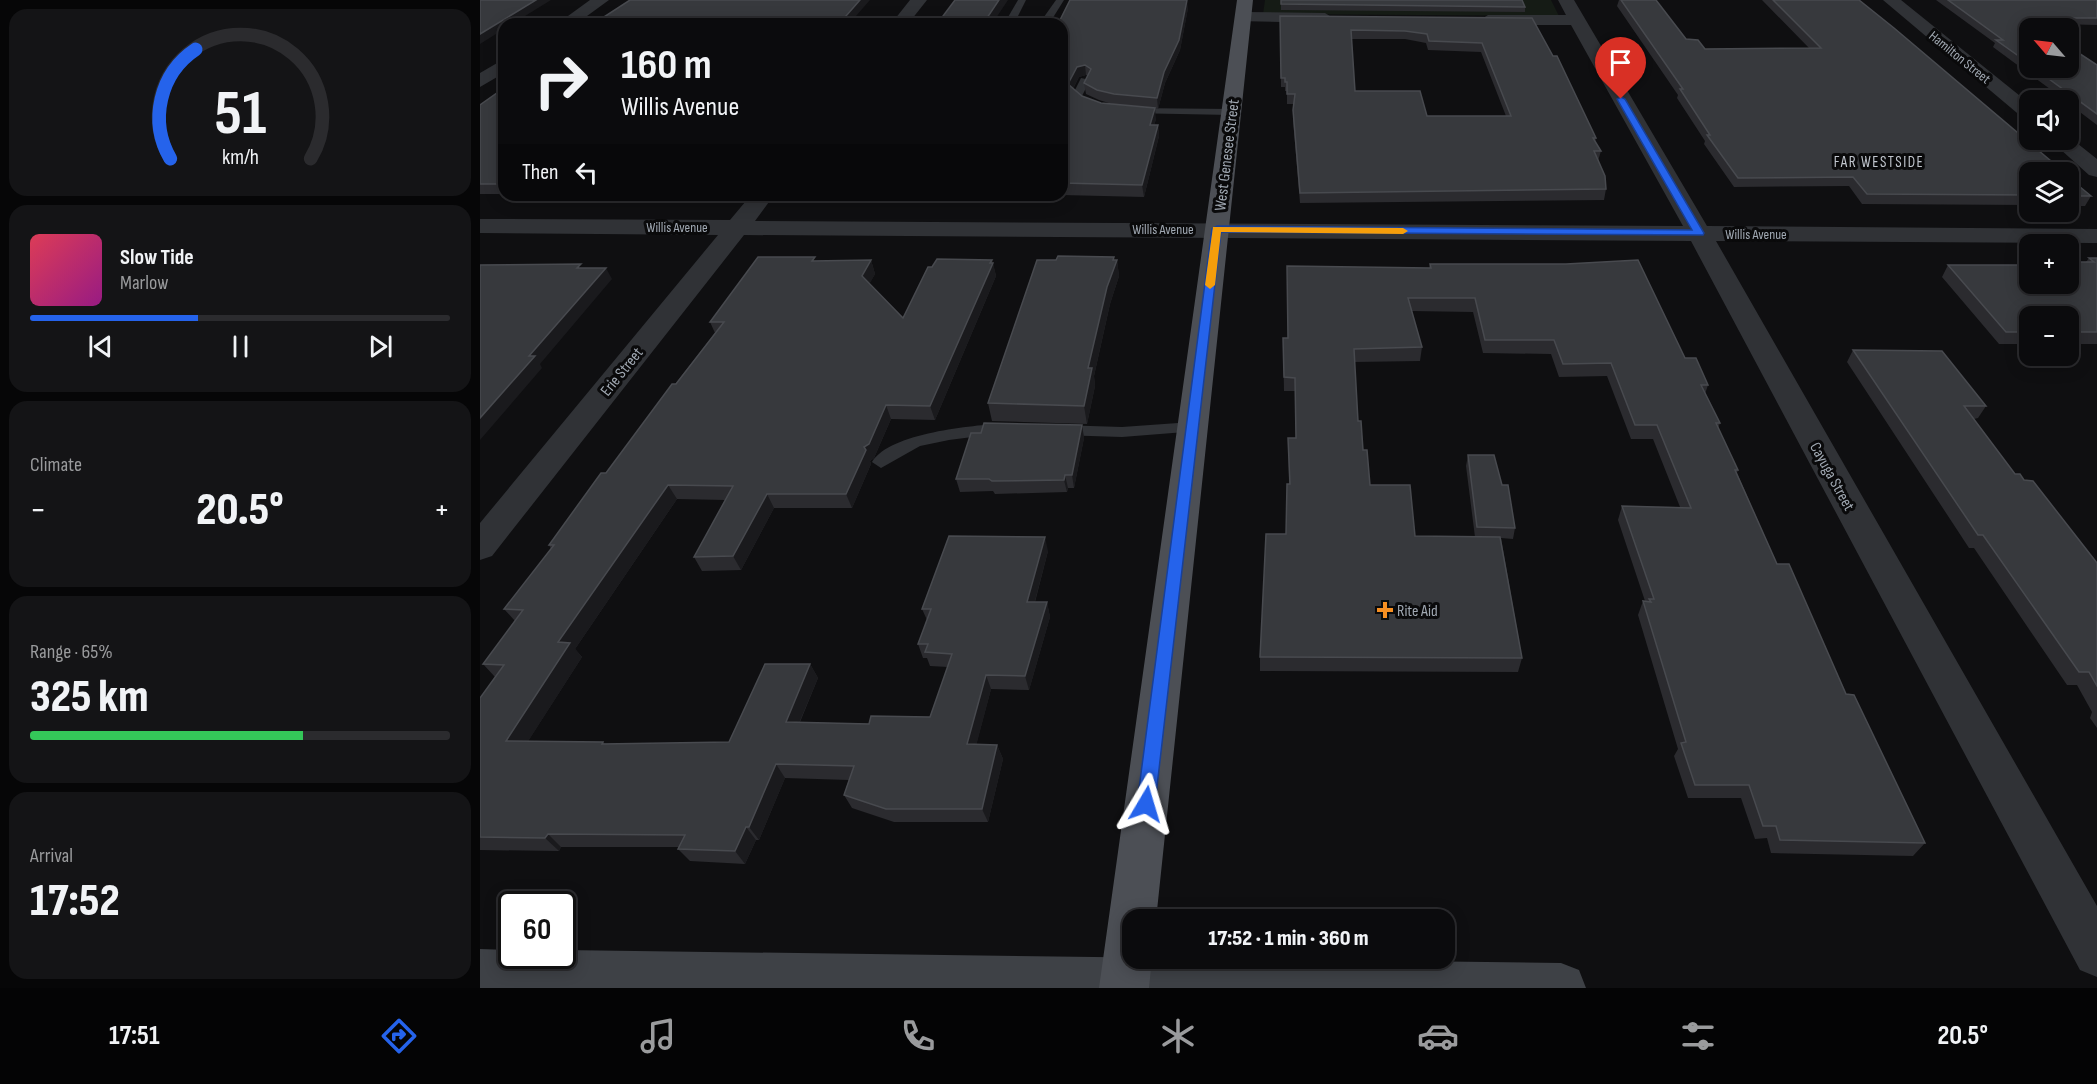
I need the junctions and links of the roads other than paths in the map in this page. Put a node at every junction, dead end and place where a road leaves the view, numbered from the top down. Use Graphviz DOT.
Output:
graph roads {
  1 [pos="601,0"];
  2 [pos="919,0"];
  3 [pos="1022,0"];
  4 [pos="1059,0"];
  5 [pos="1891,0"];
  6 [pos="1244,9"];
  7 [pos="1572,10"];
  8 [pos="574,18"];
  9 [pos="904,18"];
  10 [pos="1012,18"];
  11 [pos="1048,18"];
  12 [pos="1339,18"];
  13 [pos="1470,19"];
  14 [pos="498,69"];
  15 [pos="1085,80"];
  16 [pos="480,81"];
  17 [pos="2019,105"];
  18 [pos="1231,112"];
  19 [pos="2072,150"];
  20 [pos="2097,170"];
  21 [pos="758,201"];
  22 [pos="480,226"];
  23 [pos="736,228"];
  24 [pos="1217,229"];
  25 [pos="1699,233"];
  26 [pos="2097,237"];
  27 [pos="1192,427"];
  28 [pos="1022,429"];
  29 [pos="1044,429"];
  30 [pos="881,462"];
  31 [pos="480,547"];
  32 [pos="2097,953"];
  33 [pos="480,974"];
  34 [pos="1124,985"];
  35 [pos="1561,988"];
  1 -- 8 [label="street"];
  2 -- 9 [label="street"];
  3 -- 10 [label="lane"];
  4 -- 11 [label="lane"];
  5 -- 17 [label="street, Hamilton Street"];
  6 -- 12 [label="street"];
  6 -- 18 [label="main road, West Genesee Street"];
  7 -- 13 [label="street"];
  7 -- 25 [label="street, Cayuga Street"];
  14 -- 16 [label="street"];
  15 -- 18 [label="lane"];
  18 -- 24 [label="main road, West Genesee Street"];
  19 -- 20 [label="street"];
  21 -- 23 [label="street, Erie Street"];
  22 -- 23 [label="street, Willis Avenue"];
  23 -- 24 [label="street, Willis Avenue"];
  23 -- 31 [label="street, Erie Street"];
  24 -- 25 [label="street, Willis Avenue"];
  24 -- 27 [label="main road, West Genesee Street"];
  25 -- 26 [label="street, Willis Avenue"];
  25 -- 32 [label="street, Cayuga Street"];
  27 -- 29 [label="lane"];
  27 -- 34 [label="main road, West Genesee Street"];
  28 -- 30 [label="lane"];
  33 -- 34 [label="street"];
  34 -- 35 [label="street"];
}
